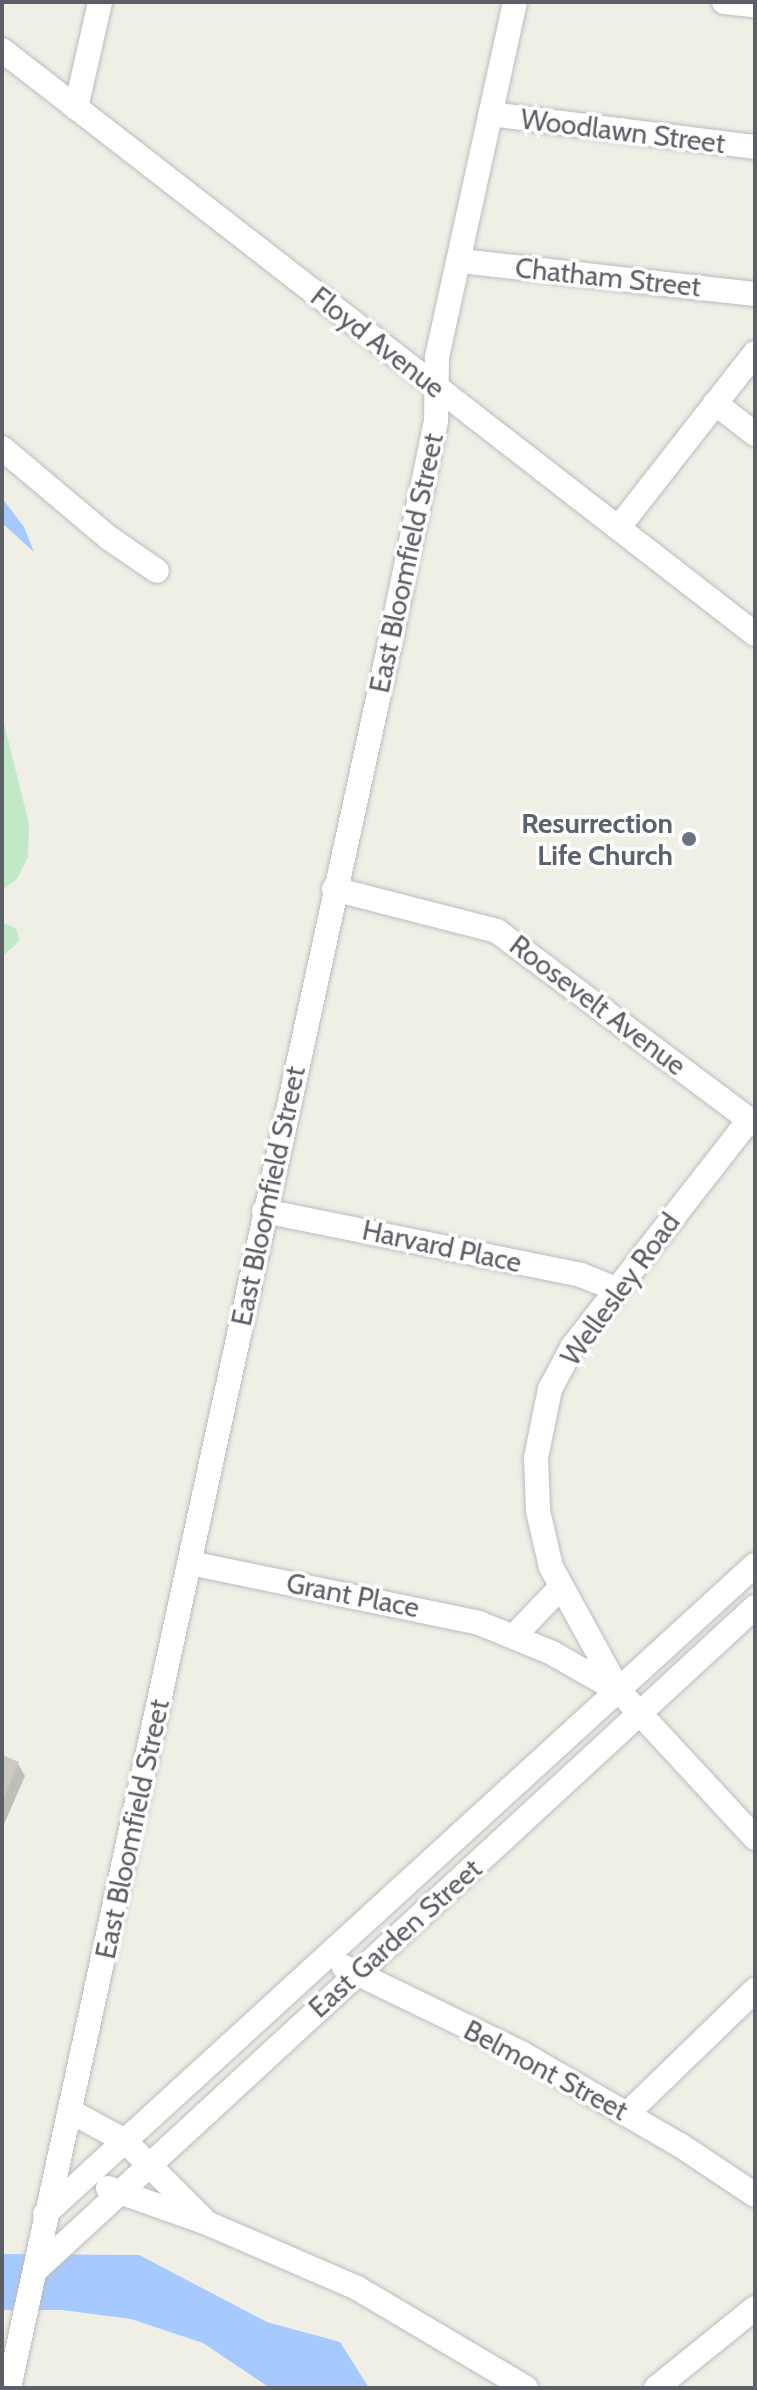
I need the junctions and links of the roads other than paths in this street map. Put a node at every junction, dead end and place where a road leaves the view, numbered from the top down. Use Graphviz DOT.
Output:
graph roads {
  1 [pos="100,2"];
  2 [pos="515,2"];
  3 [pos="724,2"];
  4 [pos="755,5"];
  5 [pos="4,57"];
  6 [pos="76,108"];
  7 [pos="490,114"];
  8 [pos="755,147"];
  9 [pos="461,261"];
  10 [pos="755,294"];
  11 [pos="755,353"];
  12 [pos="439,390"];
  13 [pos="715,403"];
  14 [pos="755,434"];
  15 [pos="2,448"];
  16 [pos="619,527"];
  17 [pos="157,571"];
  18 [pos="755,634"];
  19 [pos="334,889"];
  20 [pos="752,1122"];
  21 [pos="264,1211"];
  22 [pos="616,1289"];
  23 [pos="190,1563"];
  24 [pos="755,1565"];
  25 [pos="560,1588"];
  26 [pos="755,1607"];
  27 [pos="515,1635"];
  28 [pos="619,1691"];
  29 [pos="639,1714"];
  30 [pos="755,1838"];
  31 [pos="328,1959"];
  32 [pos="357,1974"];
  33 [pos="755,1990"];
  34 [pos="70,2111"];
  35 [pos="628,2113"];
  36 [pos="125,2141"];
  37 [pos="60,2151"];
  38 [pos="148,2163"];
  39 [pos="86,2177"];
  40 [pos="117,2193"];
  41 [pos="755,2195"];
  42 [pos="207,2223"];
  43 [pos="50,2231"];
  44 [pos="755,2308"];
  45 [pos="9,2388"];
  46 [pos="526,2388"];
  47 [pos="656,2388"];
  1 -- 6 [label="street"];
  2 -- 7 [label="street, East Bloomfield Street"];
  3 -- 4 [label="street"];
  5 -- 6 [label="street, Floyd Avenue"];
  6 -- 12 [label="street, Floyd Avenue"];
  7 -- 8 [label="street, Woodlawn Street"];
  7 -- 9 [label="street, East Bloomfield Street"];
  9 -- 10 [label="street, Chatham Street"];
  9 -- 12 [label="street, East Bloomfield Street"];
  11 -- 13 [label="street"];
  12 -- 16 [label="street, Floyd Avenue"];
  12 -- 19 [label="street, East Bloomfield Street"];
  13 -- 14 [label="street"];
  13 -- 16 [label="street"];
  15 -- 17 [label="street"];
  16 -- 18 [label="street, Floyd Avenue"];
  19 -- 20 [label="street, Roosevelt Avenue"];
  19 -- 21 [label="street, East Bloomfield Street"];
  20 -- 22 [label="street, Wellesley Road"];
  21 -- 22 [label="street, Harvard Place"];
  21 -- 23 [label="street, East Bloomfield Street"];
  22 -- 25 [label="street, Wellesley Road"];
  23 -- 27 [label="street, Grant Place"];
  23 -- 34 [label="street, East Bloomfield Street"];
  24 -- 28 [label="street, East Garden Street"];
  25 -- 27 [label="street"];
  25 -- 28 [label="street, Wellesley Road"];
  26 -- 29 [label="street, East Garden Street"];
  27 -- 28 [label="street, Grant Place"];
  28 -- 29 [label="street, Wellesley Road"];
  28 -- 31 [label="street, East Garden Street"];
  29 -- 30 [label="street, Wellesley Road"];
  29 -- 32 [label="street, East Garden Street"];
  31 -- 32 [label="street, Belmont Street"];
  31 -- 36 [label="street, East Garden Street"];
  32 -- 35 [label="street, Belmont Street"];
  32 -- 38 [label="street, East Garden Street"];
  33 -- 35 [label="street"];
  34 -- 36 [label="street"];
  34 -- 37 [label="street, East Bloomfield Street"];
  35 -- 41 [label="street, Belmont Street"];
  36 -- 38 [label="street"];
  36 -- 39 [label="street, East Garden Street"];
  37 -- 39 [label="street"];
  37 -- 43 [label="street, East Bloomfield Street"];
  38 -- 40 [label="street, East Garden Street"];
  38 -- 42 [label="street"];
  39 -- 40 [label="street"];
  39 -- 43 [label="street, East Garden Street"];
  40 -- 42 [label="street"];
  40 -- 43 [label="street, East Garden Street"];
  42 -- 46 [label="street"];
  43 -- 45 [label="street, East Garden Street"];
  44 -- 47 [label="street"];
}
